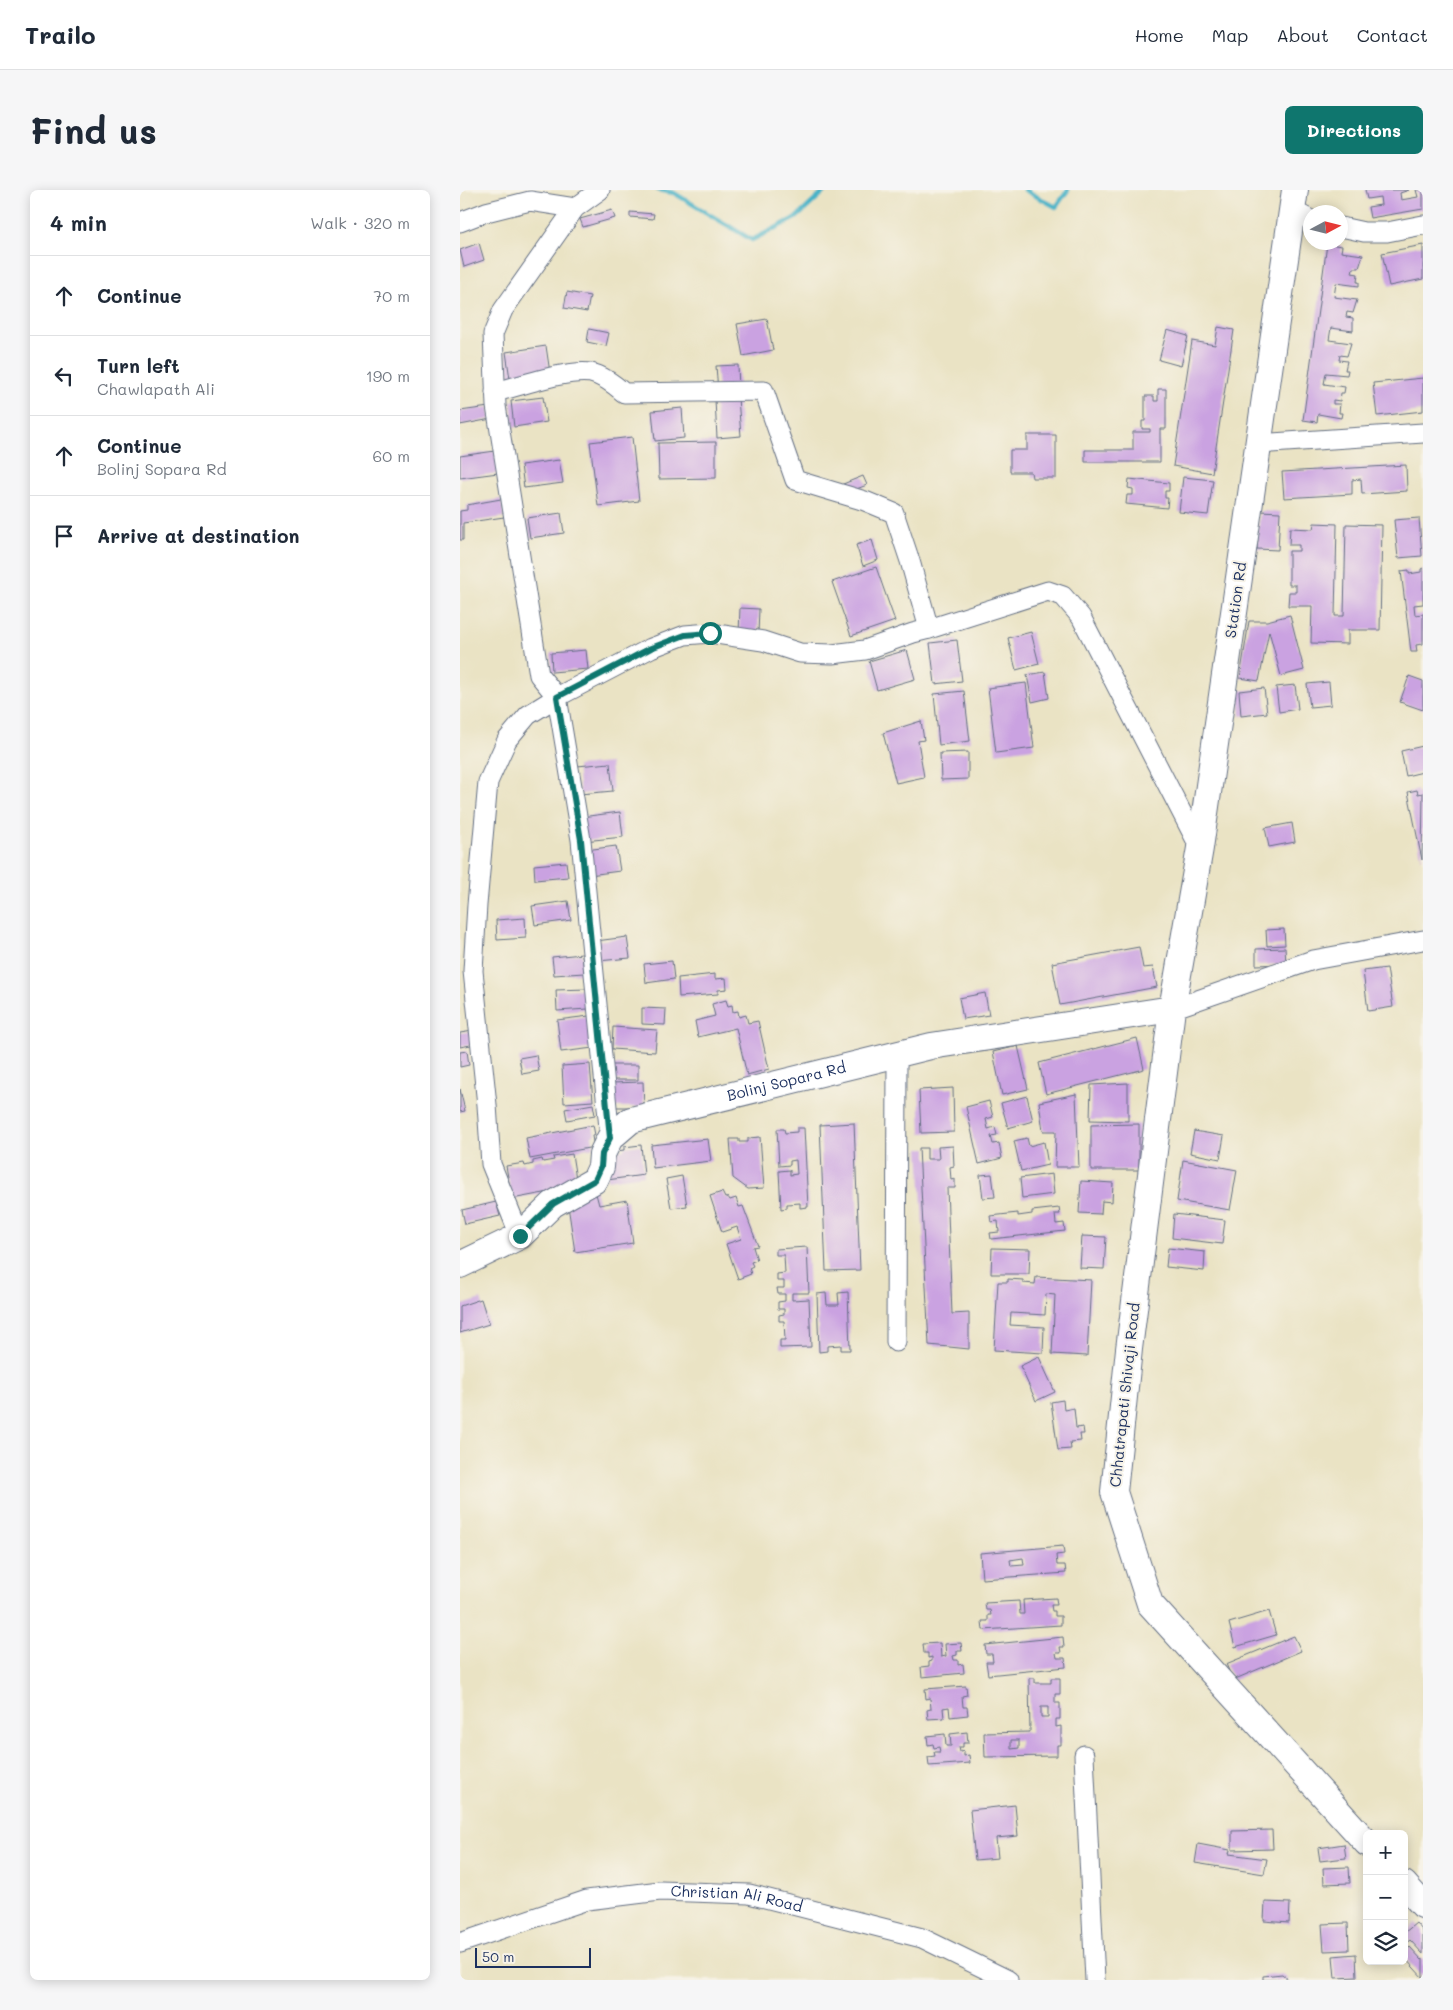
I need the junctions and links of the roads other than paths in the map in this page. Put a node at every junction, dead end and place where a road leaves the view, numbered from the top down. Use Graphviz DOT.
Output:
graph roads {
  1 [pos="600,190"];
  2 [pos="1299,207"];
  3 [pos="575,208"];
  4 [pos="460,222"];
  5 [pos="1423,225"];
  6 [pos="1348,229"];
  7 [pos="495,392"];
  8 [pos="1423,433"];
  9 [pos="1258,444"];
  10 [pos="929,629"];
  11 [pos="557,697"];
  12 [pos="1200,848"];
  13 [pos="1423,940"];
  14 [pos="1172,1009"];
  15 [pos="897,1055"];
  16 [pos="610,1138"];
  17 [pos="520,1236"];
  18 [pos="460,1265"];
  19 [pos="896,1342"];
  20 [pos="1084,1755"];
  21 [pos="1363,1839"];
  22 [pos="1408,1888"];
  23 [pos="1423,1905"];
  24 [pos="460,1943"];
  25 [pos="1008,1980"];
  26 [pos="1094,1980"];
  1 -- 3 [label="street"];
  2 -- 9 [label="main road, Station Rd"];
  3 -- 4 [label="street"];
  3 -- 7 [label="street"];
  5 -- 6 [label="street"];
  7 -- 10 [label="street"];
  7 -- 11 [label="street"];
  8 -- 9 [label="street"];
  9 -- 12 [label="main road, Station Rd"];
  10 -- 11 [label="street"];
  10 -- 12 [label="street"];
  11 -- 16 [label="street"];
  11 -- 17 [label="street"];
  12 -- 14 [label="main road, Station Rd"];
  13 -- 14 [label="street"];
  14 -- 15 [label="main road, Bolinj Sopara Rd"];
  14 -- 21 [label="main road, Chhatrapati Shivaji Road"];
  15 -- 16 [label="main road, Bolinj Sopara Rd"];
  15 -- 19 [label="street"];
  16 -- 17 [label="main road, Bolinj Sopara Rd"];
  17 -- 18 [label="main road, Bolinj Sopara Rd"];
  20 -- 26 [label="street"];
  22 -- 23 [label="main road"];
  24 -- 25 [label="street, Christian Ali Road"];
}
